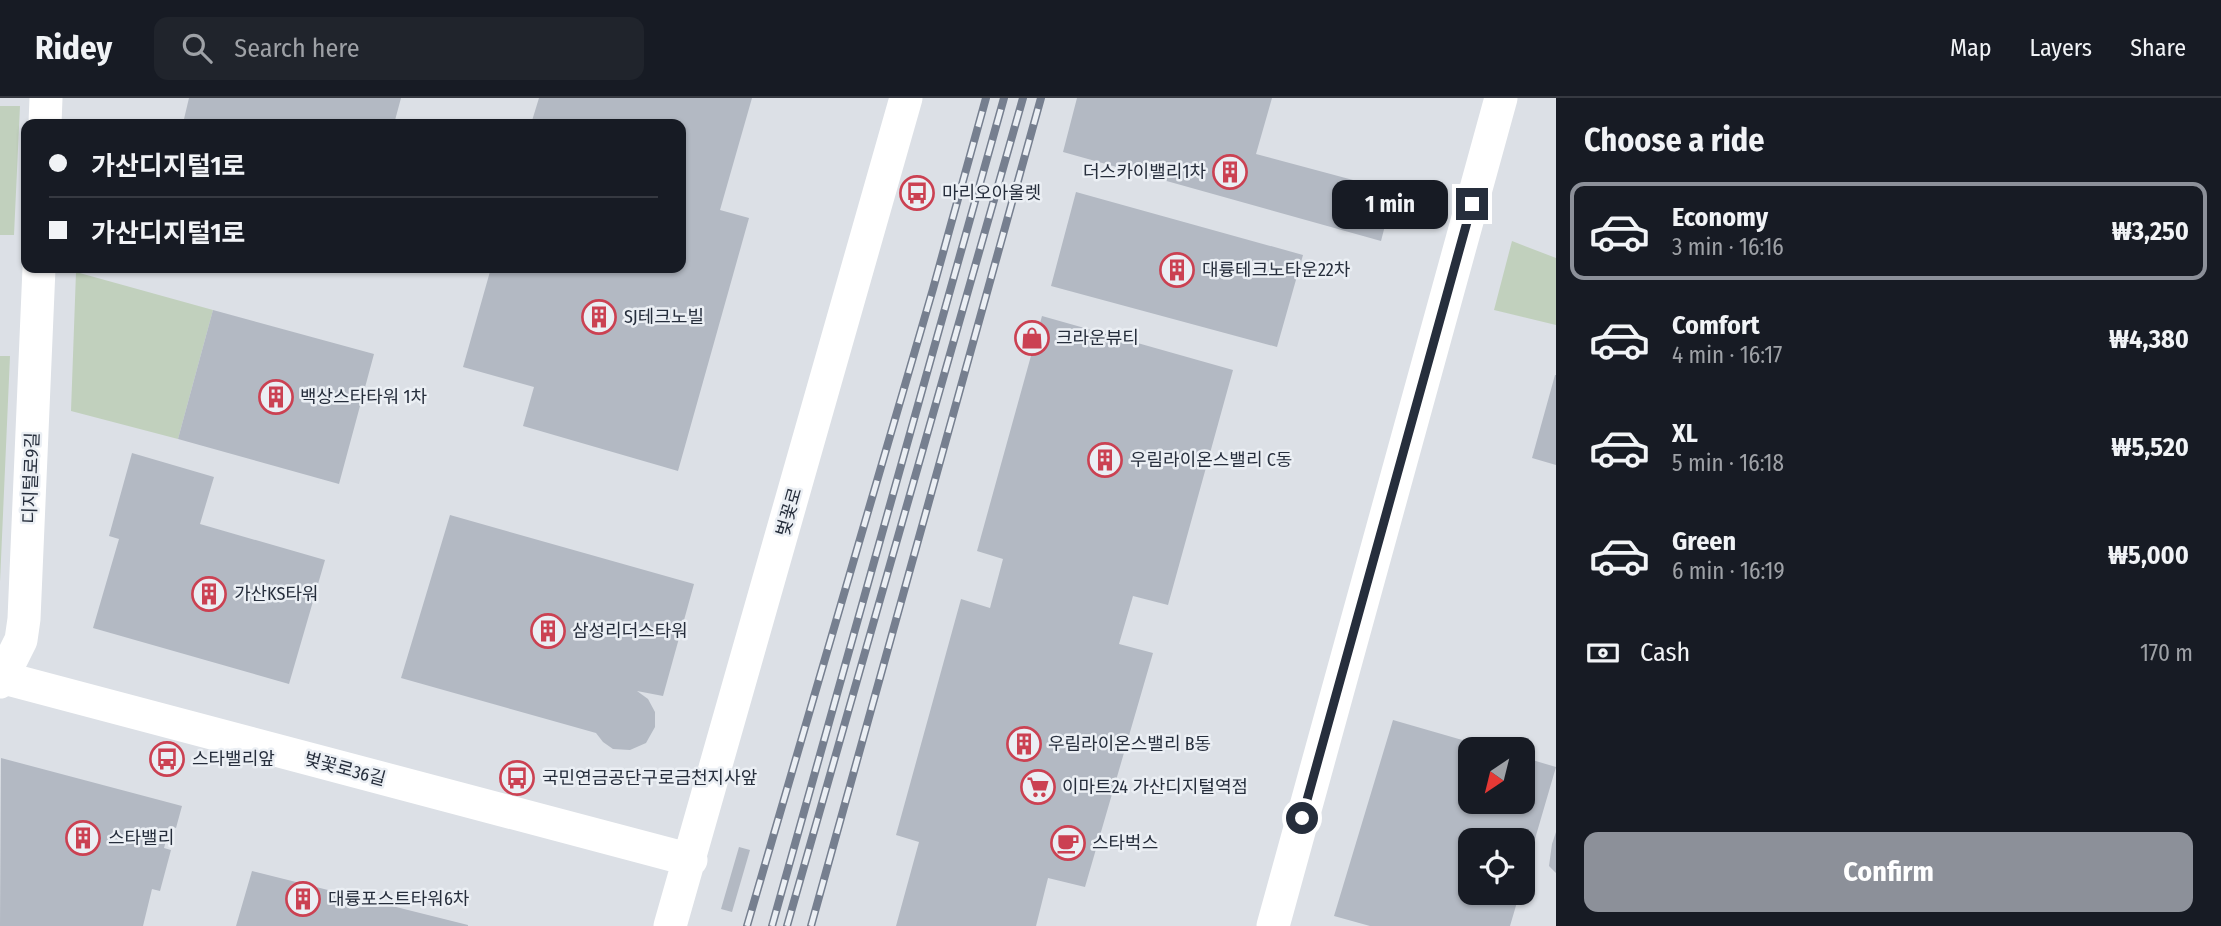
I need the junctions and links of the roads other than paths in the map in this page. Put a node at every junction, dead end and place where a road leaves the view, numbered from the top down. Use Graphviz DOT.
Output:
graph roads {
  1 [pos="46,98"];
  2 [pos="906,98"];
  3 [pos="1501,98"];
  4 [pos="45,119"];
  5 [pos="39,273"];
  6 [pos="1,679"];
  7 [pos="691,860"];
  8 [pos="670,926"];
  9 [pos="1272,926"];
  1 -- 4 [label="street"];
  2 -- 7 [label="street, 벚꽃로"];
  3 -- 9 [label="street"];
  5 -- 6 [label="street, 디지털로9길"];
  6 -- 7 [label="street, 벚꽃로36길"];
  7 -- 8 [label="street, 벚꽃로"];
}
